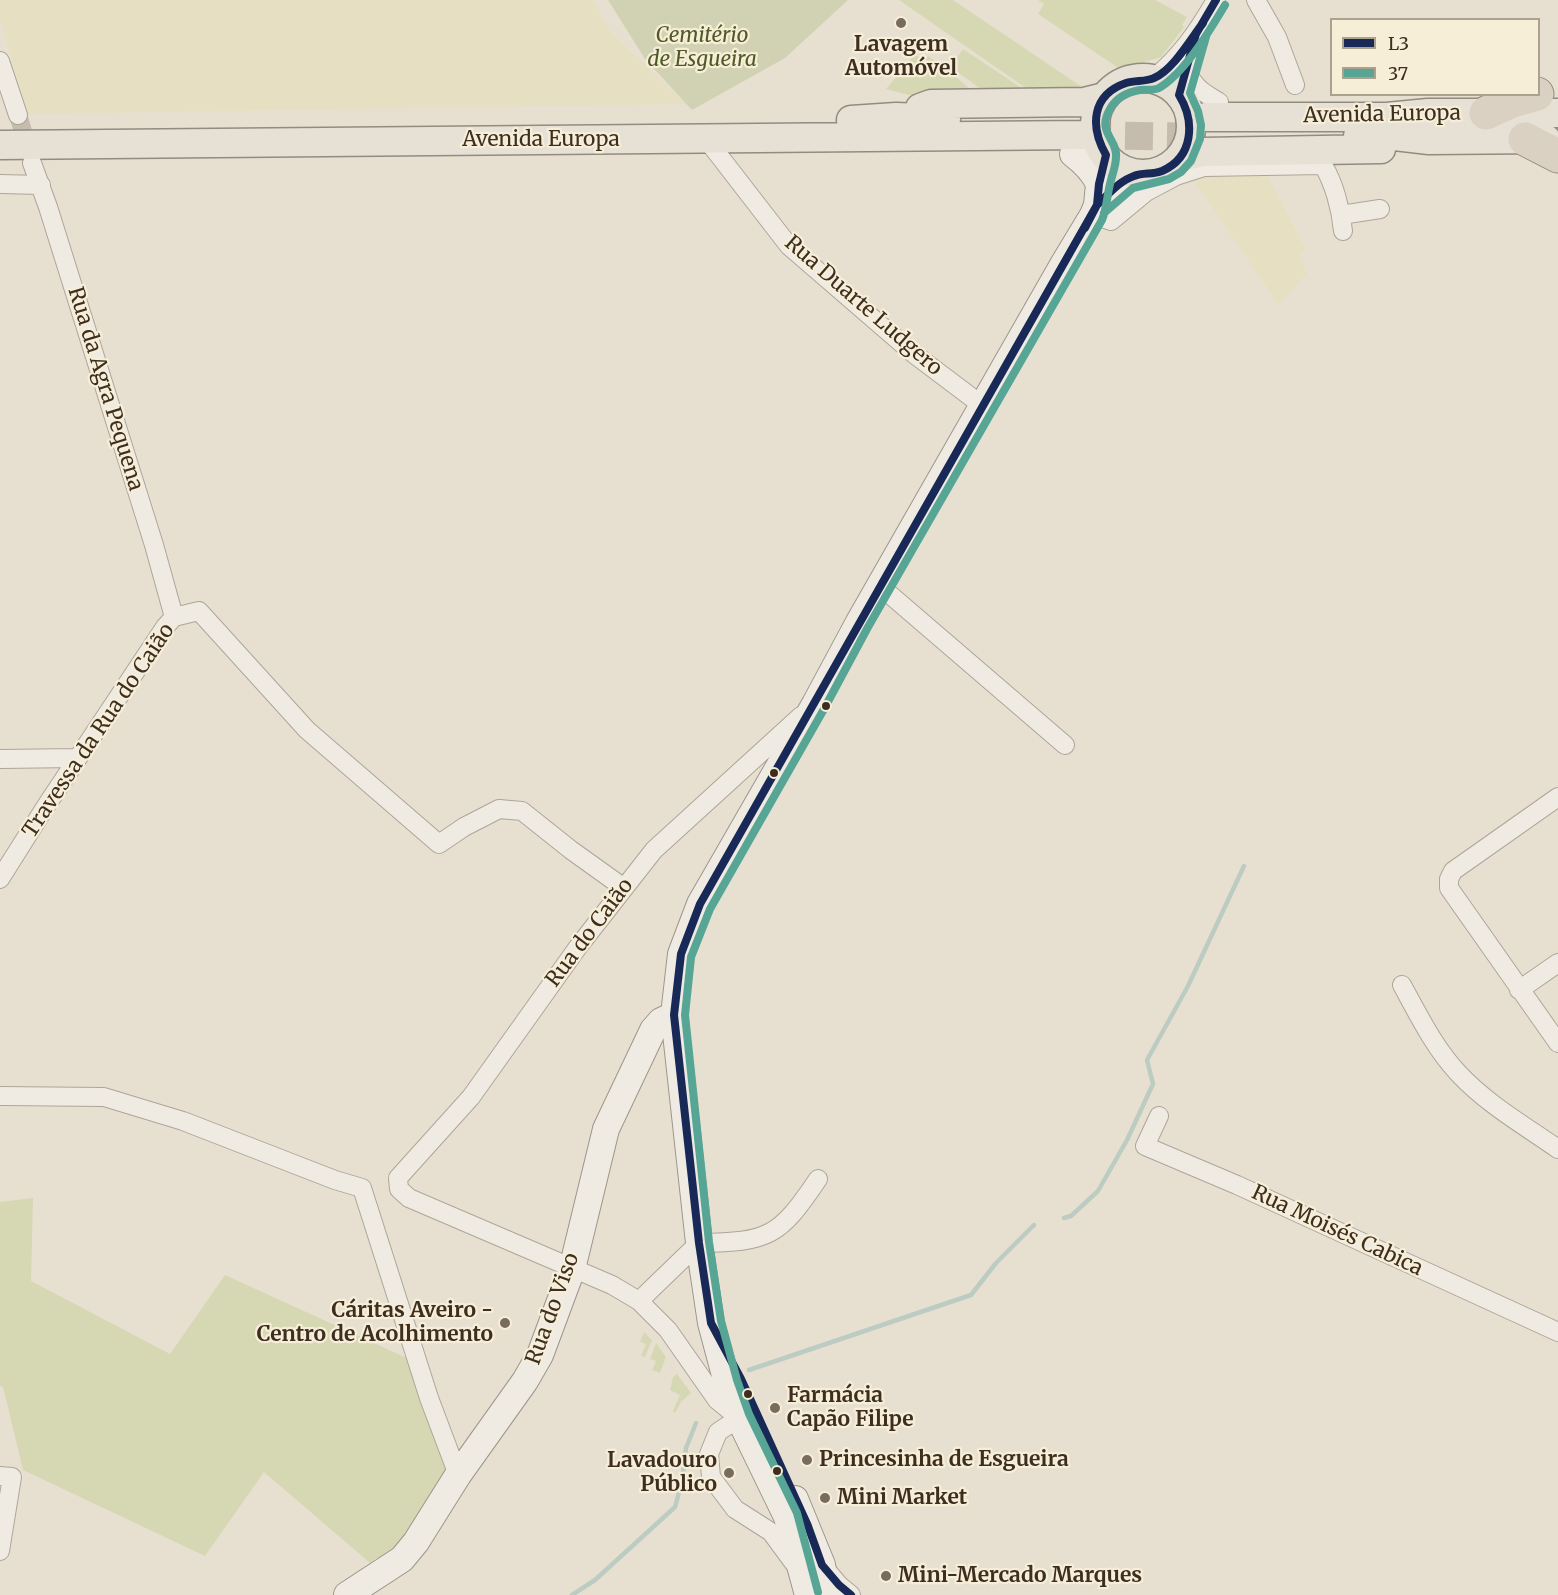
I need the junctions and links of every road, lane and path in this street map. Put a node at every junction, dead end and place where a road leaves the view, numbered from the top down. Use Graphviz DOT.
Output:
graph roads {
  1 [pos="1216,0"];
  2 [pos="1256,0"];
  3 [pos="1196,34"];
  4 [pos="0,61"];
  5 [pos="1153,79"];
  6 [pos="1295,85"];
  7 [pos="1558,88"];
  8 [pos="1540,93"];
  9 [pos="1531,96"];
  10 [pos="1104,97"];
  11 [pos="1197,104"];
  12 [pos="1486,113"];
  13 [pos="1558,113"];
  14 [pos="9,121"];
  15 [pos="1429,127"];
  16 [pos="900,128"];
  17 [pos="1525,139"];
  18 [pos="1558,139"];
  19 [pos="707,140"];
  20 [pos="1089,142"];
  21 [pos="0,145"];
  22 [pos="1558,156"];
  23 [pos="1180,158"];
  24 [pos="32,163"];
  25 [pos="1135,174"];
  26 [pos="0,184"];
  27 [pos="41,185"];
  28 [pos="1096,201"];
  29 [pos="1380,209"];
  30 [pos="983,406"];
  31 [pos="880,586"];
  32 [pos="174,617"];
  33 [pos="815,704"];
  34 [pos="1065,745"];
  35 [pos="78,758"];
  36 [pos="0,759"];
  37 [pos="1558,797"];
  38 [pos="0,879"];
  39 [pos="624,888"];
  40 [pos="1558,963"];
  41 [pos="1402,985"];
  42 [pos="1519,990"];
  43 [pos="674,1015"];
  44 [pos="1558,1044"];
  45 [pos="0,1096"];
  46 [pos="1159,1116"];
  47 [pos="1558,1149"];
  48 [pos="818,1179"];
  49 [pos="699,1243"];
  50 [pos="572,1269"];
  51 [pos="639,1301"];
  52 [pos="711,1323"];
  53 [pos="1558,1332"];
  54 [pos="739,1419"];
  55 [pos="458,1475"];
  56 [pos="0,1476"];
  57 [pos="787,1517"];
  58 [pos="0,1551"];
  59 [pos="812,1579"];
  60 [pos="347,1595"];
  61 [pos="827,1595"];
  62 [pos="837,1595"];
  63 [pos="843,1595"];
  64 [pos="852,1595"];
  1 -- 3 [label="street"];
  2 -- 6 [label="street"];
  3 -- 5 [label="street"];
  3 -- 11 [label="street"];
  4 -- 14 [label="street"];
  5 -- 10 [label="main road"];
  5 -- 11 [label="main road"];
  7 -- 8 [label="highway"];
  9 -- 12 [label="highway"];
  10 -- 16 [label="main road"];
  10 -- 20 [label="main road"];
  11 -- 15 [label="main road"];
  11 -- 23 [label="main road"];
  12 -- 13 [label="main road, Avenida Europa"];
  12 -- 15 [label="main road, Avenida Europa"];
  14 -- 16 [label="main road, Avenida Europa"];
  15 -- 17 [label="main road, Avenida Europa"];
  15 -- 23 [label="main road"];
  16 -- 19 [label="main road, Avenida Europa"];
  16 -- 20 [label="main road, Avenida Europa"];
  16 -- 20 [label="main road"];
  17 -- 18 [label="main road, Avenida Europa"];
  17 -- 22 [label="highway"];
  19 -- 21 [label="main road, Avenida Europa"];
  19 -- 30 [label="street, Rua Duarte Ludgero"];
  20 -- 25 [label="main road"];
  20 -- 28 [label="main road"];
  23 -- 25 [label="main road"];
  24 -- 27 [label="street, Rua da Agra Pequena"];
  25 -- 28 [label="main road"];
  26 -- 27 [label="street"];
  27 -- 32 [label="street, Rua da Agra Pequena"];
  28 -- 29 [label="street"];
  28 -- 30 [label="main road"];
  30 -- 31 [label="main road"];
  31 -- 33 [label="main road"];
  31 -- 34 [label="street"];
  32 -- 35 [label="street, Travessa da Rua do Caião"];
  32 -- 39 [label="street, Travessa da Rua do Caião"];
  33 -- 39 [label="street, Rua do Caião"];
  33 -- 43 [label="main road"];
  35 -- 36 [label="street"];
  35 -- 38 [label="street, Travessa da Rua do Caião"];
  37 -- 42 [label="street"];
  39 -- 50 [label="street, Rua do Caião"];
  40 -- 42 [label="street"];
  41 -- 47 [label="street"];
  42 -- 44 [label="street"];
  43 -- 49 [label="main road"];
  43 -- 50 [label="main road, Rua do Viso"];
  45 -- 55 [label="street"];
  46 -- 53 [label="street, Rua Moisés Cabica"];
  48 -- 49 [label="street"];
  49 -- 51 [label="street"];
  49 -- 52 [label="main road"];
  50 -- 51 [label="street"];
  50 -- 55 [label="main road, Rua do Viso"];
  51 -- 54 [label="street"];
  52 -- 54 [label="main road"];
  52 -- 59 [label="main road"];
  54 -- 57 [label="main road"];
  54 -- 59 [label="street"];
  55 -- 60 [label="main road, Rua do Viso"];
  56 -- 58 [label="street"];
  57 -- 59 [label="main road"];
  57 -- 61 [label="street"];
  59 -- 61 [label="main road"];
  59 -- 64 [label="street"];
  62 -- 63 [label="street"];
}
